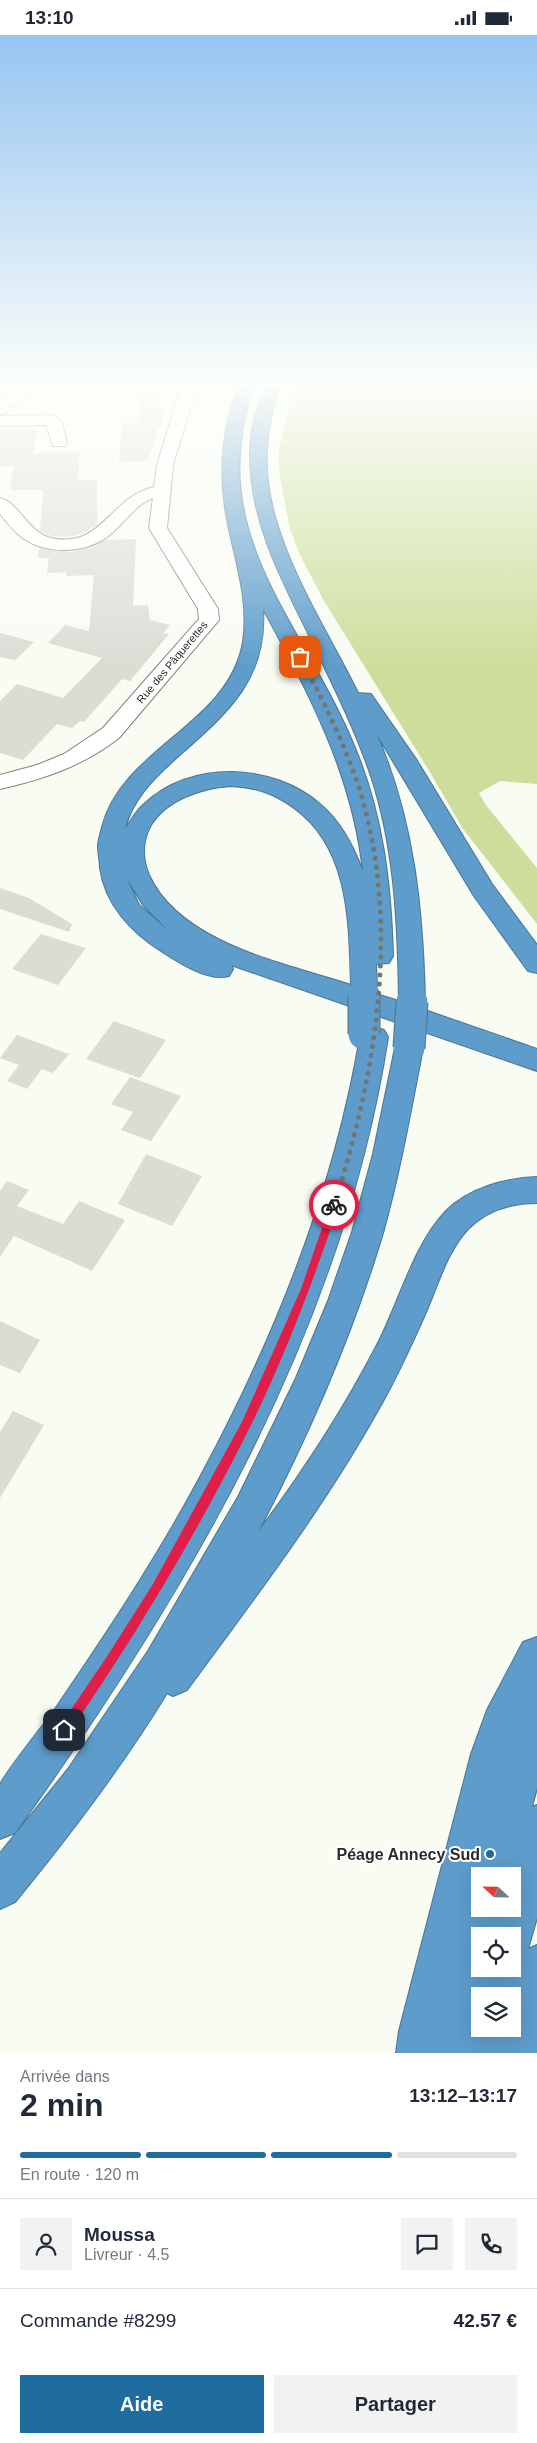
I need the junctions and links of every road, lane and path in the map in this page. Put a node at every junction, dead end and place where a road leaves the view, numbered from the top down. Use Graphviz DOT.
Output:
graph roads {
  1 [pos="163,480"];
  2 [pos="231,480"];
  3 [pos="259,480"];
  4 [pos="162,491"];
  5 [pos="0,503"];
  6 [pos="245,551"];
  7 [pos="311,620"];
  8 [pos="0,782"];
  9 [pos="537,964"];
  10 [pos="372,988"];
  11 [pos="537,1060"];
  12 [pos="537,1081"];
  13 [pos="537,1190"];
  14 [pos="537,1656"];
  15 [pos="537,1710"];
  16 [pos="0,1818"];
  17 [pos="537,1826"];
  18 [pos="495,1867"];
  19 [pos="10,1875"];
  20 [pos="483,1917"];
  21 [pos="513,1927"];
  22 [pos="537,1967"];
  23 [pos="488,2037"];
  24 [pos="419,2053"];
  25 [pos="450,2053"];
  26 [pos="485,2053"];
  27 [pos="519,2053"];
  1 -- 4 [label="street, Rue des Pâquerettes"];
  2 -- 6 [label="highway"];
  3 -- 7 [label="highway"];
  4 -- 5 [label="street"];
  4 -- 8 [label="street, Rue des Pâquerettes"];
  6 -- 10 [label="highway"];
  6 -- 12 [label="highway"];
  7 -- 9 [label="highway"];
  7 -- 19 [label="highway, bridge"];
  10 -- 11 [label="highway"];
  10 -- 16 [label="highway"];
  13 -- 19 [label="highway"];
  14 -- 24 [label="highway"];
  15 -- 18 [label="highway"];
  17 -- 21 [label="highway"];
  20 -- 25 [label="highway"];
  22 -- 27 [label="highway"];
  23 -- 26 [label="highway"];
}
